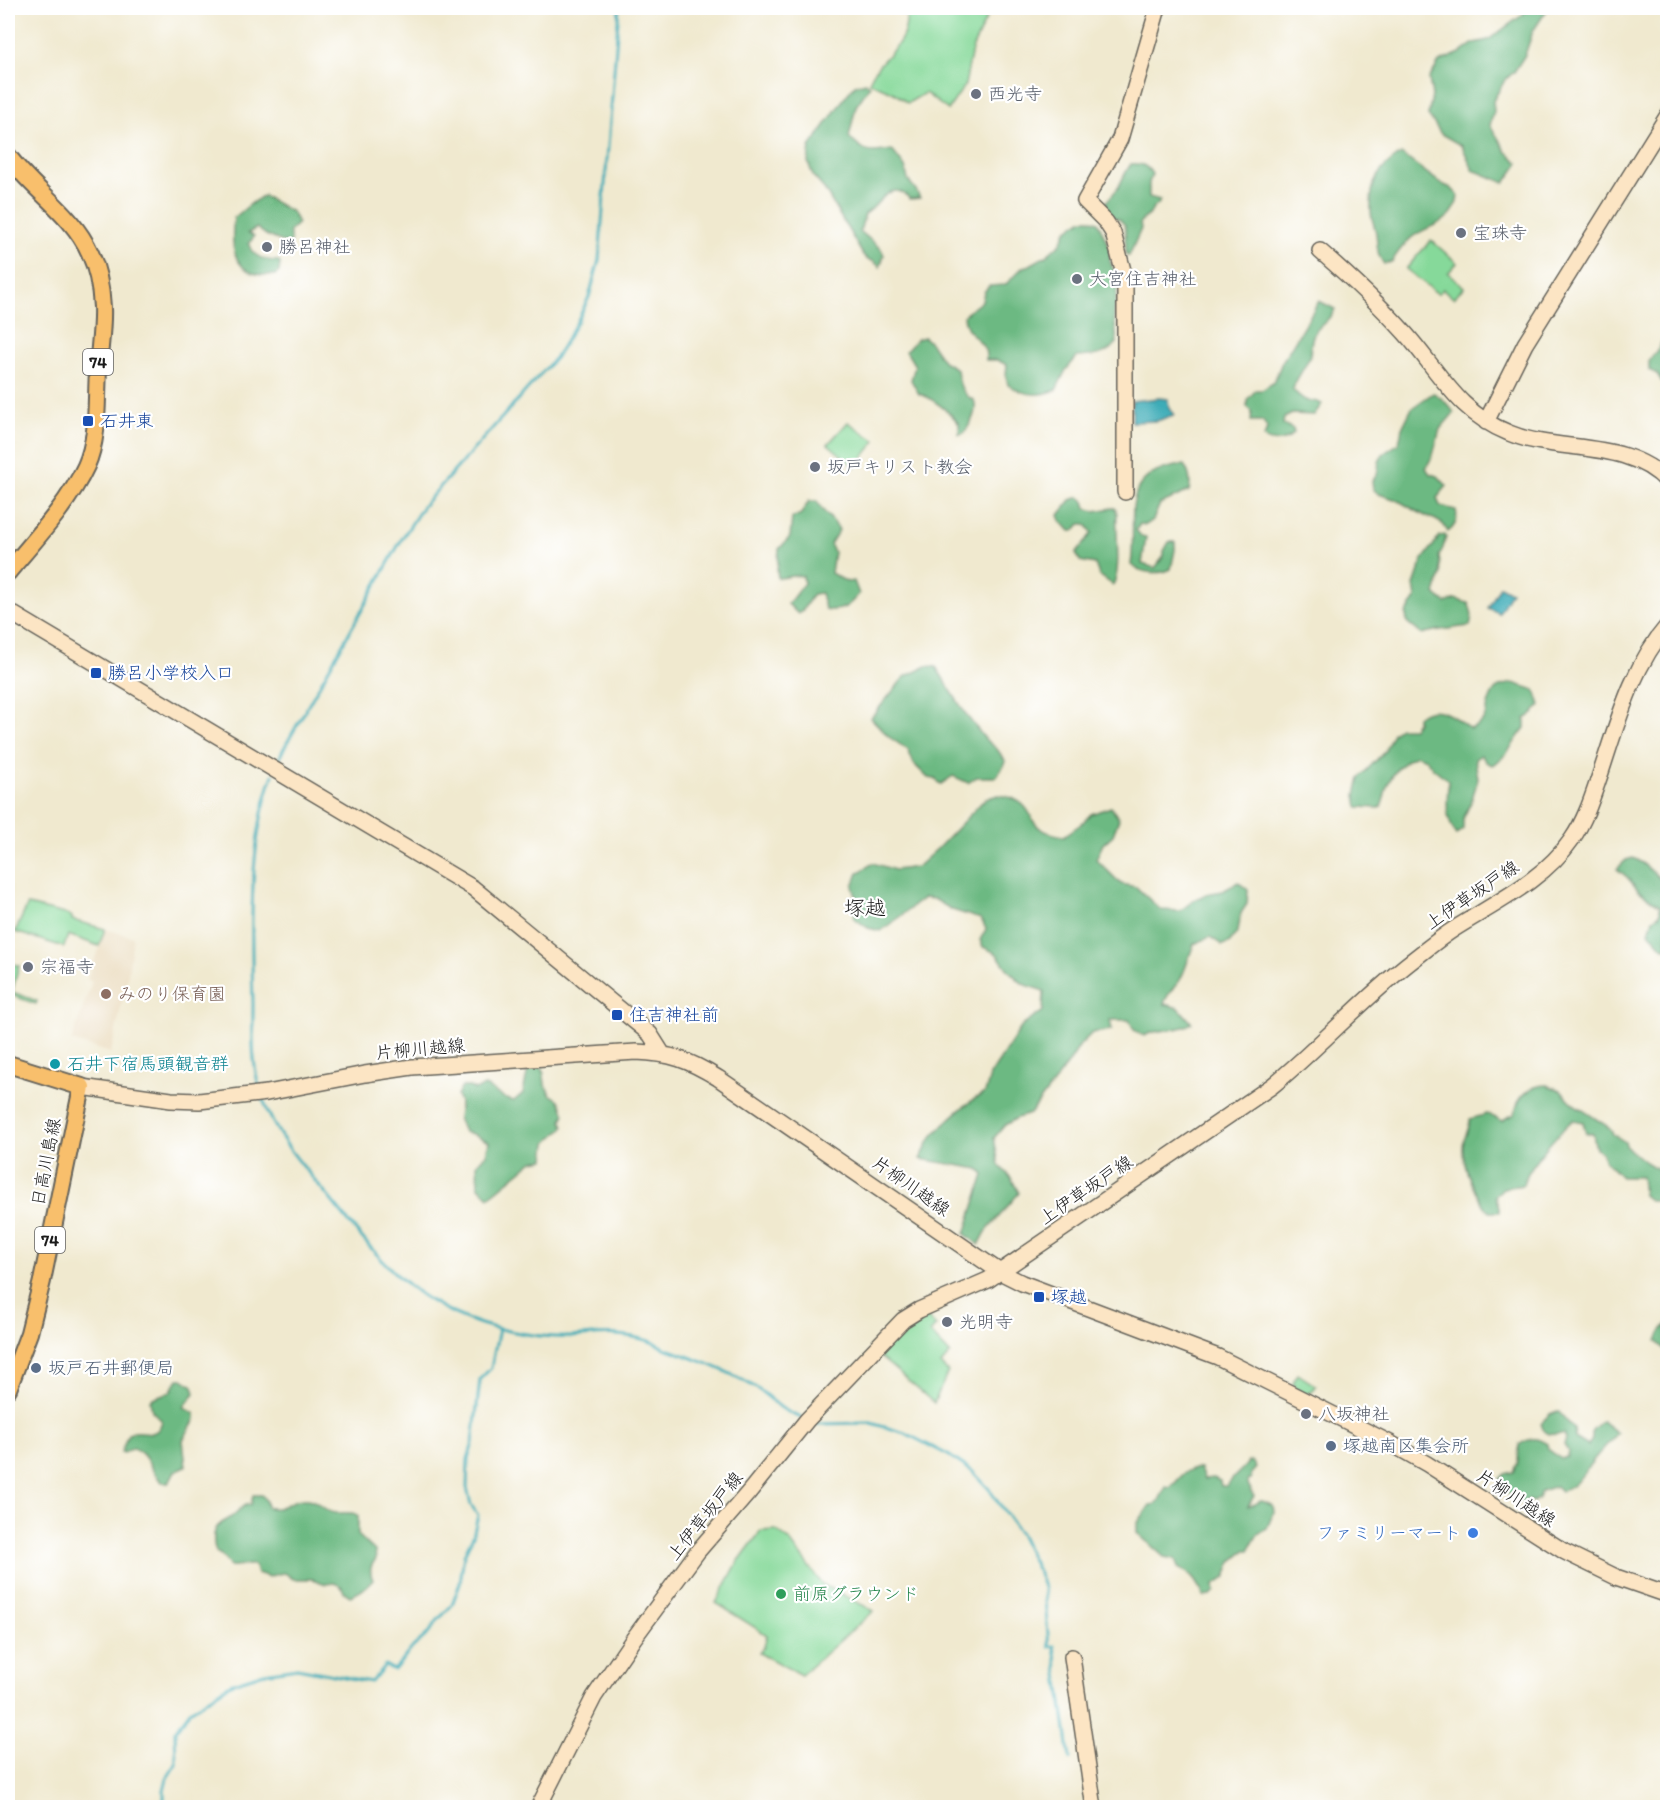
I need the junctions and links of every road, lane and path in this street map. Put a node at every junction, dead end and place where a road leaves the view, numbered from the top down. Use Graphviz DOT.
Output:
graph roads {
  1 [pos="1158,8"];
  2 [pos="1668,115"];
  3 [pos="8,156"];
  4 [pos="1320,251"];
  5 [pos="1486,422"];
  6 [pos="1668,482"];
  7 [pos="1125,492"];
  8 [pos="8,573"];
  9 [pos="8,611"];
  10 [pos="1668,624"];
  11 [pos="663,1053"];
  12 [pos="8,1064"];
  13 [pos="81,1087"];
  14 [pos="1000,1272"];
  15 [pos="8,1389"];
  16 [pos="1668,1595"];
  17 [pos="1072,1657"];
  18 [pos="538,1808"];
  19 [pos="1094,1808"];
  1 -- 7 [label="main road"];
  2 -- 5 [label="main road"];
  3 -- 8 [label="main road, 74"];
  4 -- 5 [label="main road"];
  5 -- 6 [label="main road"];
  9 -- 11 [label="main road"];
  10 -- 14 [label="main road, 上伊草坂戸線"];
  11 -- 13 [label="main road, 片柳川越線"];
  11 -- 14 [label="main road, 片柳川越線"];
  12 -- 13 [label="main road"];
  13 -- 15 [label="main road, 日高川島線 / 74"];
  14 -- 16 [label="main road, 片柳川越線"];
  14 -- 18 [label="main road, 上伊草坂戸線"];
  17 -- 19 [label="main road"];
}
